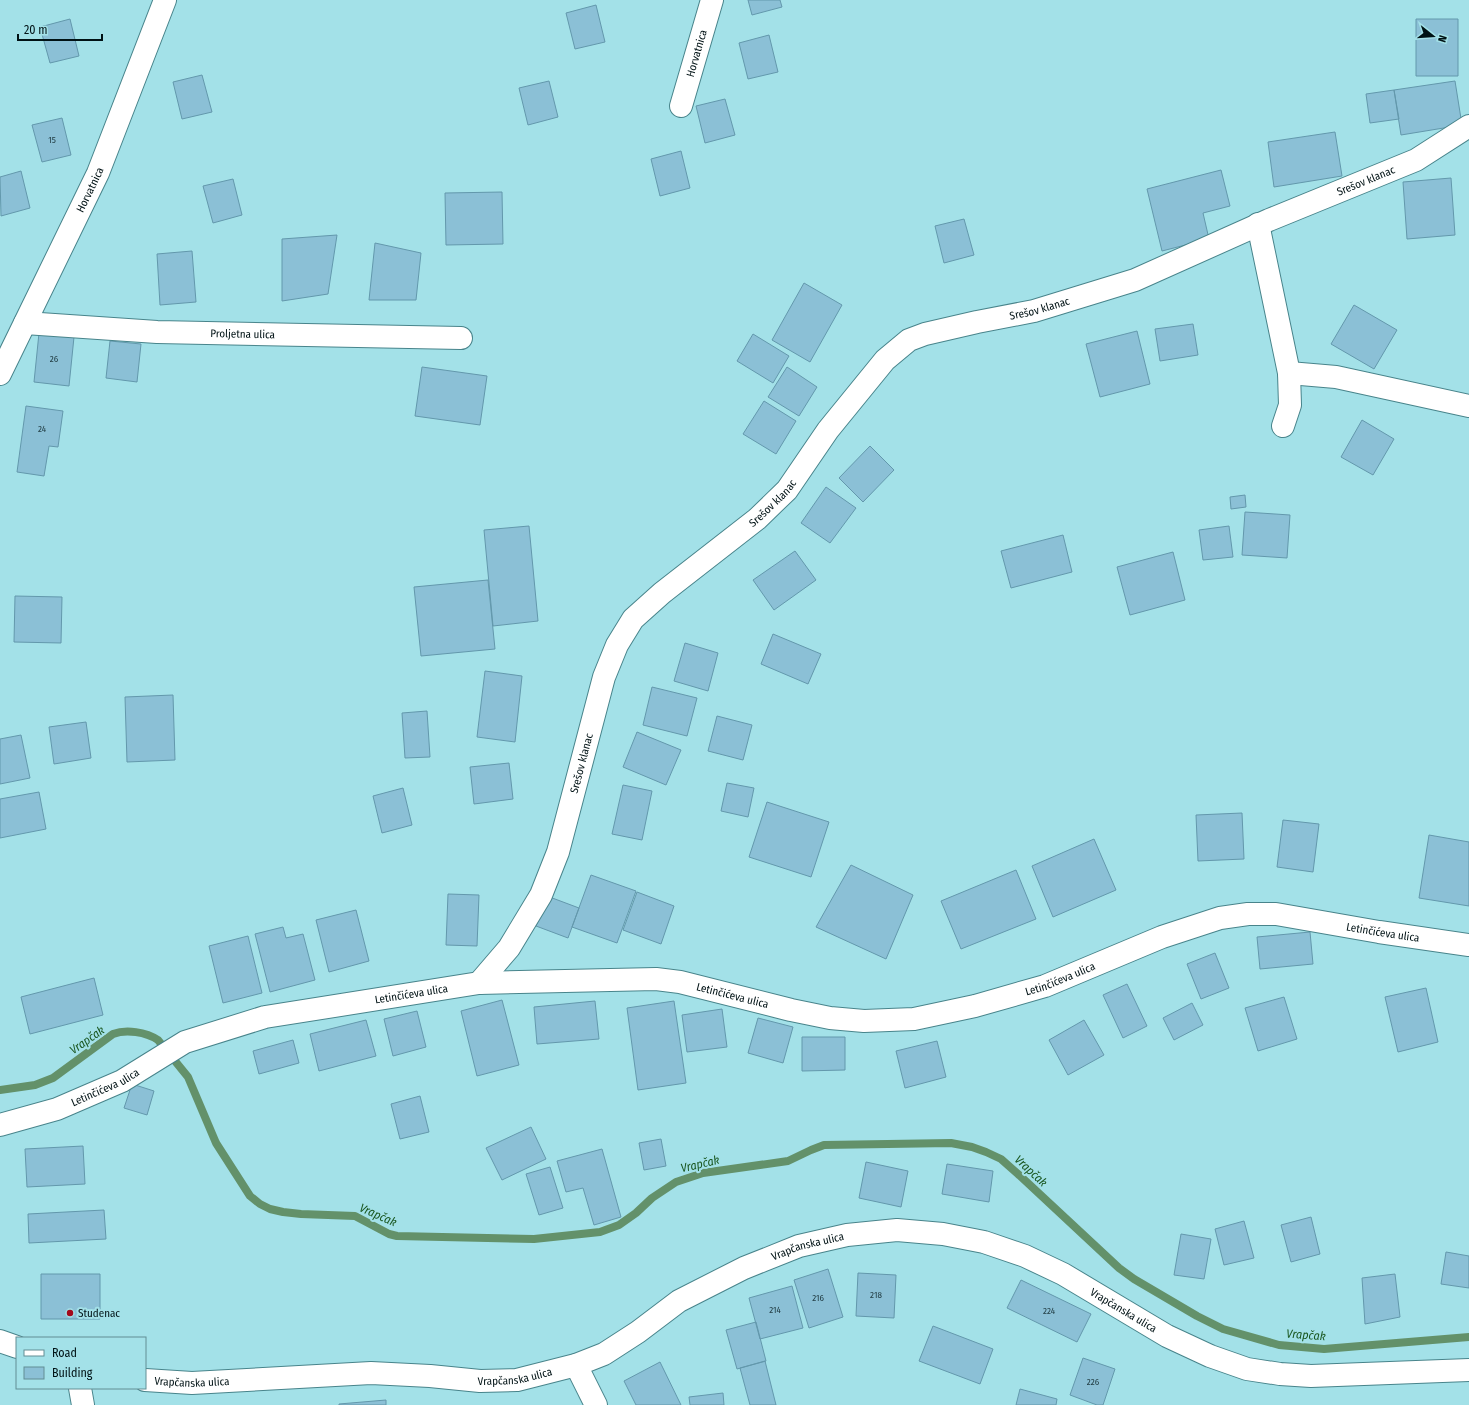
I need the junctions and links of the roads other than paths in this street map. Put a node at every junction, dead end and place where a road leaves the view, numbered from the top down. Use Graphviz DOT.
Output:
graph roads {
  1 [pos="165,0"];
  2 [pos="712,0"];
  3 [pos="681,106"];
  4 [pos="1469,126"];
  5 [pos="1258,224"];
  6 [pos="25,323"];
  7 [pos="461,338"];
  8 [pos="1289,373"];
  9 [pos="0,374"];
  10 [pos="1469,406"];
  11 [pos="1283,426"];
  12 [pos="1469,945"];
  13 [pos="479,983"];
  14 [pos="0,1125"];
  15 [pos="0,1341"];
  16 [pos="16,1347"];
  17 [pos="576,1365"];
  18 [pos="1469,1370"];
  19 [pos="146,1380"];
  20 [pos="80,1389"];
  21 [pos="82,1405"];
  22 [pos="596,1405"];
  1 -- 6 [label="street, Horvatnica"];
  2 -- 3 [label="street, Horvatnica"];
  4 -- 5 [label="street, Srešov klanac"];
  5 -- 8 [label="street"];
  5 -- 13 [label="street, Srešov klanac"];
  6 -- 7 [label="street, Proljetna ulica"];
  6 -- 9 [label="street, Horvatnica"];
  8 -- 10 [label="street"];
  8 -- 11 [label="street"];
  12 -- 13 [label="street, Letinčićeva ulica"];
  13 -- 14 [label="street, Letinčićeva ulica"];
  15 -- 16 [label="street"];
  17 -- 18 [label="street, Vrapčanska ulica"];
  17 -- 19 [label="street, Vrapčanska ulica"];
  17 -- 22 [label="street"];
  20 -- 21 [label="street"];
}
